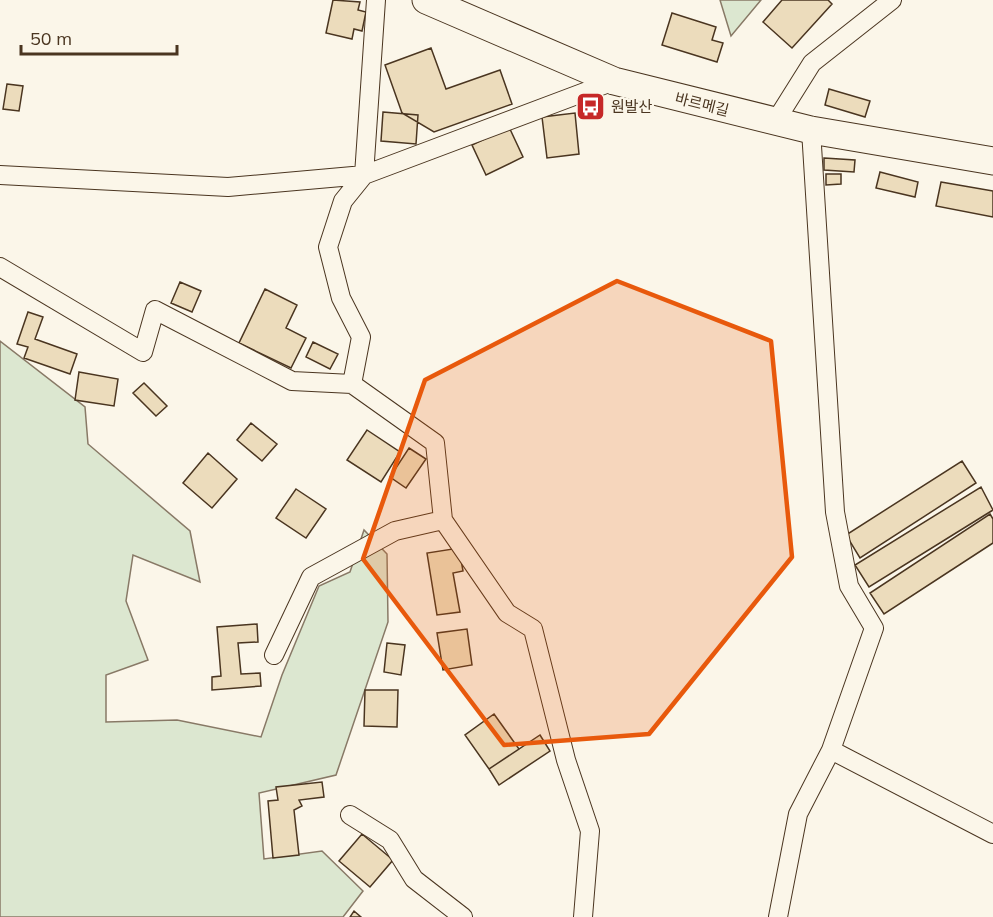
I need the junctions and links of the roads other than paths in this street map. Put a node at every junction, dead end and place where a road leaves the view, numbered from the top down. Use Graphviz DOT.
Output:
graph roads {
  1 [pos="376,0"];
  2 [pos="426,0"];
  3 [pos="892,0"];
  4 [pos="614,81"];
  5 [pos="775,122"];
  6 [pos="811,130"];
  7 [pos="993,160"];
  8 [pos="0,175"];
  9 [pos="364,175"];
  10 [pos="0,267"];
  11 [pos="352,384"];
  12 [pos="443,520"];
  13 [pos="274,655"];
  14 [pos="831,750"];
  15 [pos="350,815"];
  16 [pos="993,834"];
  17 [pos="463,917"];
  18 [pos="583,917"];
  19 [pos="778,917"];
  1 -- 9 [label="street"];
  2 -- 4 [label="street, 바르메길"];
  3 -- 5 [label="street"];
  4 -- 5 [label="street, 바르메길"];
  4 -- 9 [label="street"];
  5 -- 6 [label="street, 바르메길"];
  6 -- 7 [label="street, 바르메길"];
  6 -- 14 [label="street"];
  8 -- 9 [label="street"];
  9 -- 11 [label="street"];
  10 -- 11 [label="street"];
  11 -- 12 [label="street"];
  12 -- 13 [label="street"];
  12 -- 18 [label="street"];
  14 -- 16 [label="street"];
  14 -- 19 [label="street"];
  15 -- 17 [label="street"];
}
